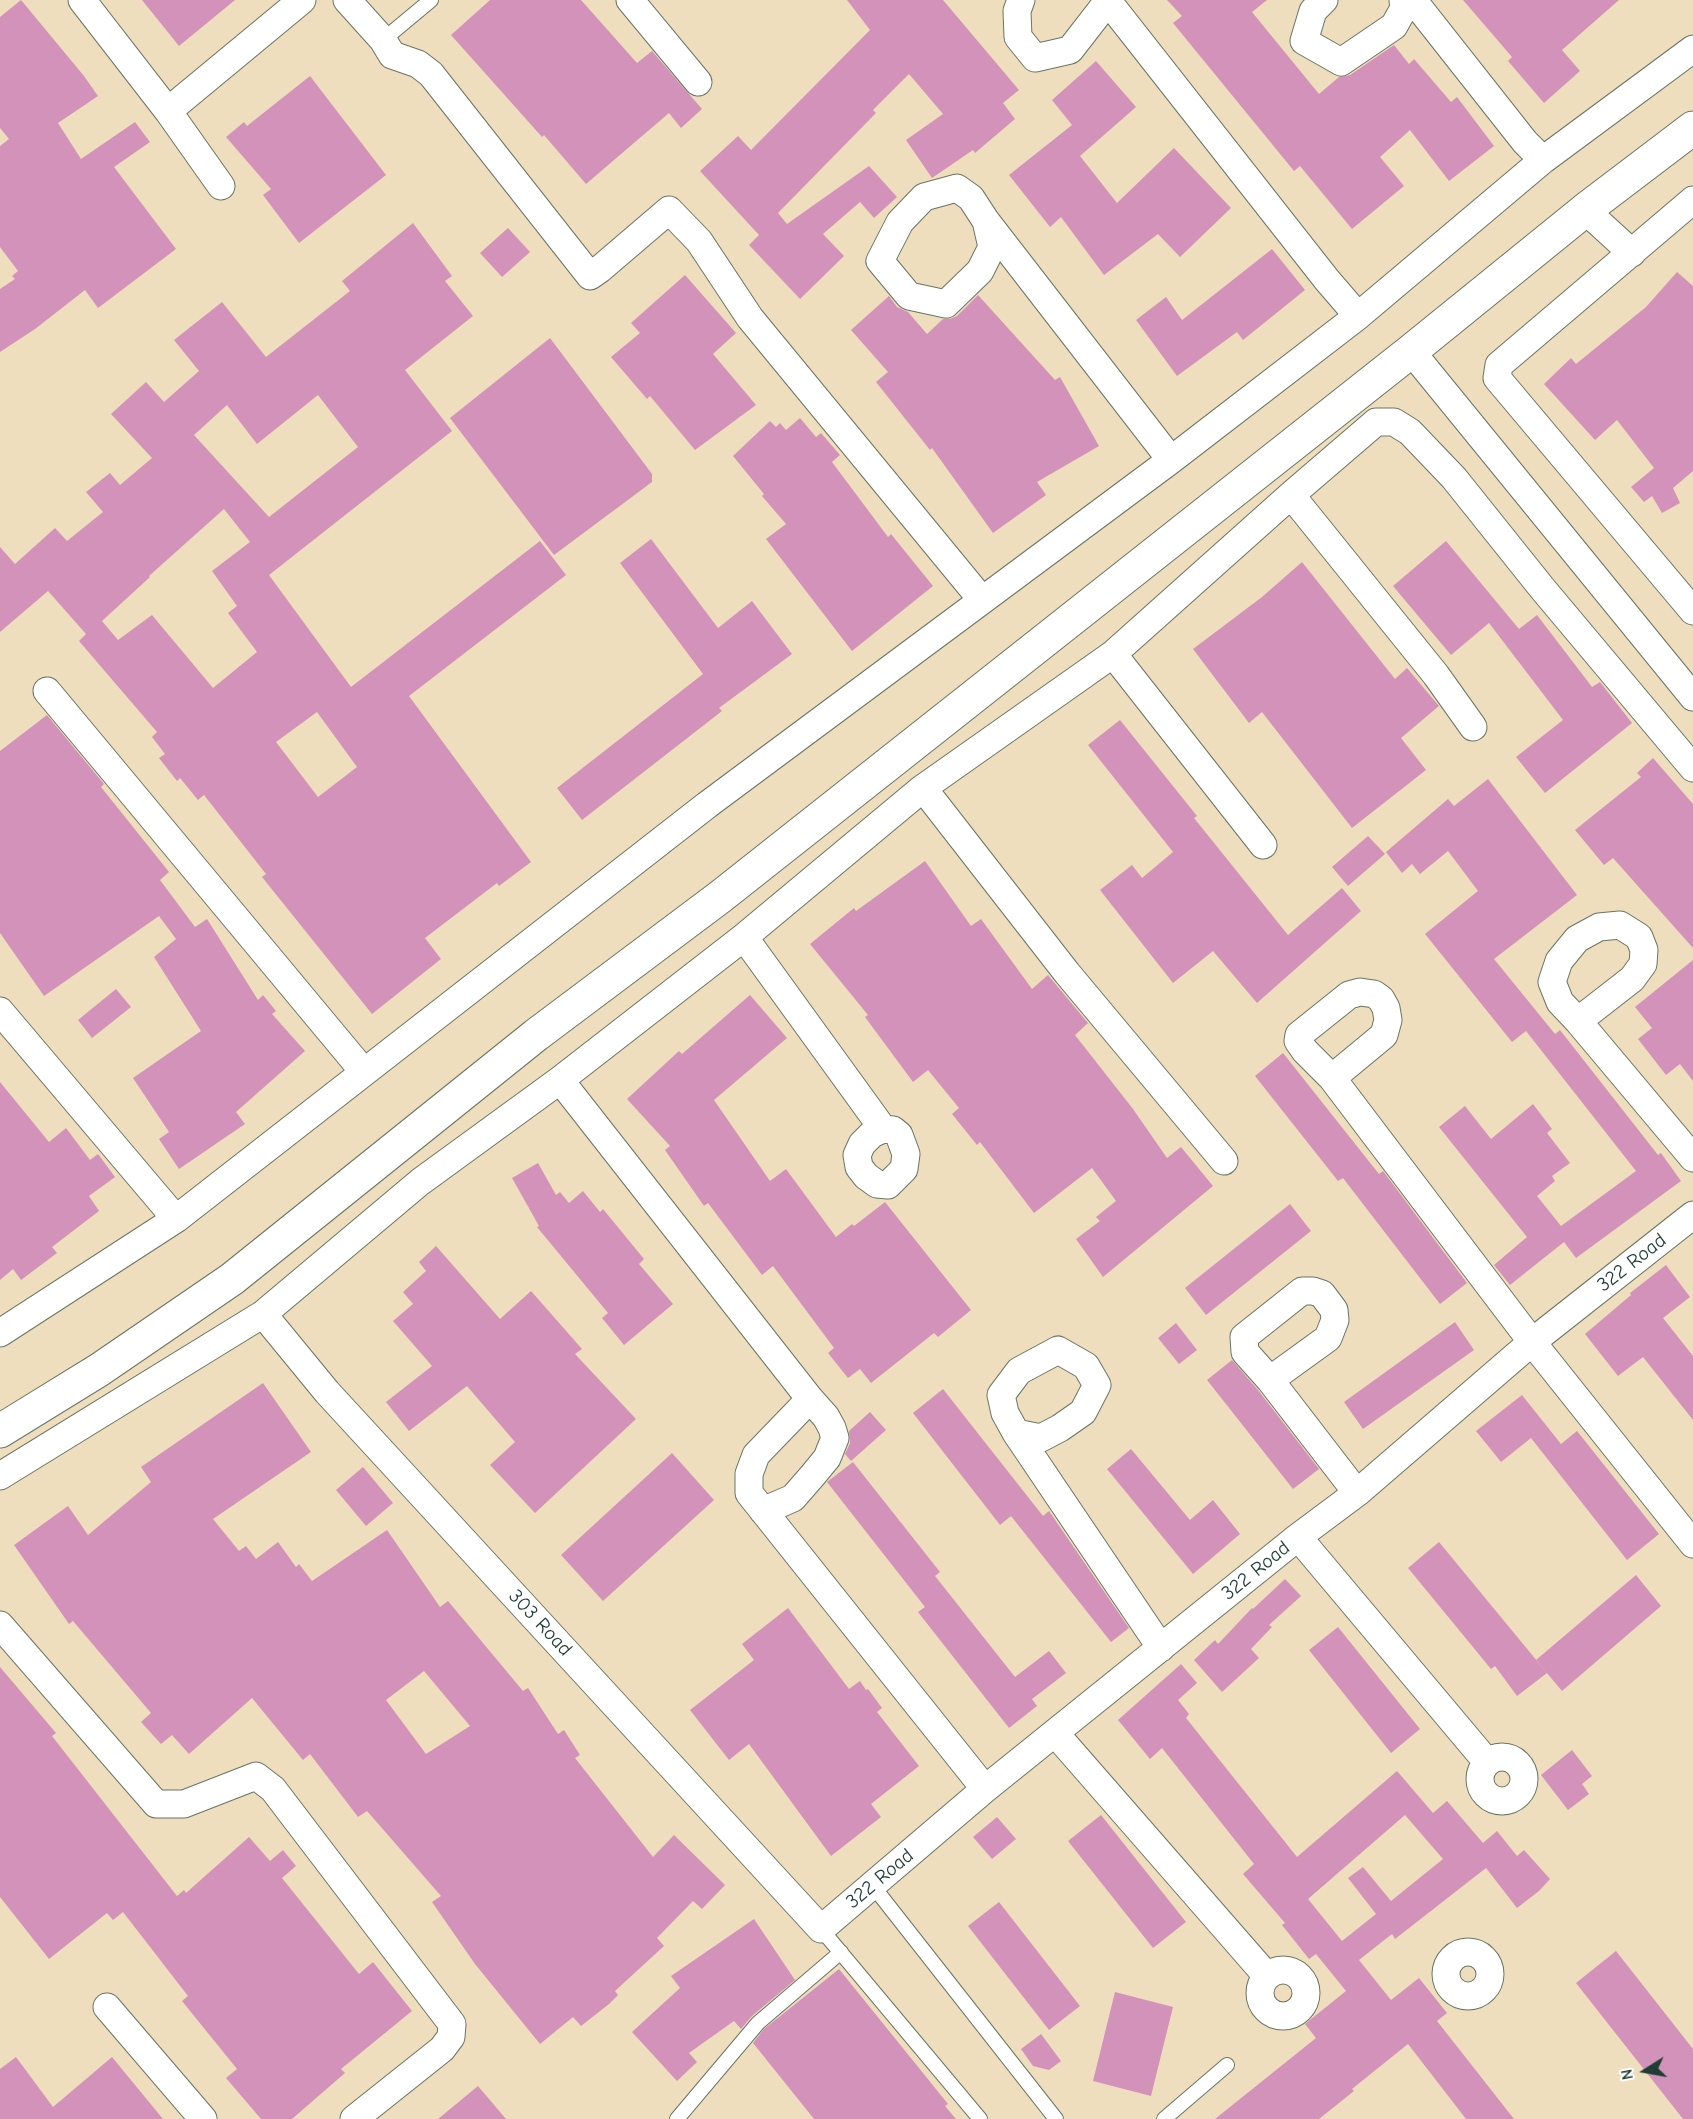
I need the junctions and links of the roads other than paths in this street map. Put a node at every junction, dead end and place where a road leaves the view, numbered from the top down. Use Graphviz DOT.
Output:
graph roads {
  1 [pos="82,0"];
  2 [pos="302,0"];
  3 [pos="347,0"];
  4 [pos="431,0"];
  5 [pos="630,0"];
  6 [pos="1021,0"];
  7 [pos="1324,0"];
  8 [pos="1403,0"];
  9 [pos="1413,0"];
  10 [pos="1107,1"];
  11 [pos="382,40"];
  12 [pos="1693,49"];
  13 [pos="698,81"];
  14 [pos="168,111"];
  15 [pos="1693,128"];
  16 [pos="1543,160"];
  17 [pos="221,186"];
  18 [pos="1693,200"];
  19 [pos="1585,210"];
  20 [pos="986,221"];
  21 [pos="1632,253"];
  22 [pos="1358,316"];
  23 [pos="1411,351"];
  24 [pos="1171,460"];
  25 [pos="1236,487"];
  26 [pos="1291,495"];
  27 [pos="1266,519"];
  28 [pos="982,600"];
  29 [pos="1693,611"];
  30 [pos="1113,654"];
  31 [pos="47,691"];
  32 [pos="1693,698"];
  33 [pos="1473,727"];
  34 [pos="1693,768"];
  35 [pos="923,788"];
  36 [pos="1263,845"];
  37 [pos="744,937"];
  38 [pos="0,1011"];
  39 [pos="1578,1021"];
  40 [pos="364,1072"];
  41 [pos="1332,1078"];
  42 [pos="560,1080"];
  43 [pos="883,1129"];
  44 [pos="1693,1158"];
  45 [pos="1224,1161"];
  46 [pos="1693,1215"];
  47 [pos="176,1219"];
  48 [pos="263,1314"];
  49 [pos="0,1333"];
  50 [pos="1532,1342"];
  51 [pos="1270,1380"];
  52 [pos="810,1399"];
  53 [pos="0,1431"];
  54 [pos="1016,1433"];
  55 [pos="0,1476"];
  56 [pos="1357,1493"];
  57 [pos="763,1510"];
  58 [pos="1298,1537"];
  59 [pos="1693,1544"];
  60 [pos="0,1625"];
  61 [pos="1161,1648"];
  62 [pos="1055,1733"];
  63 [pos="1487,1762"];
  64 [pos="985,1790"];
  65 [pos="873,1886"];
  66 [pos="821,1929"];
  67 [pos="841,1952"];
  68 [pos="1267,1976"];
  69 [pos="107,2007"];
  70 [pos="1227,2065"];
  71 [pos="202,2119"];
  72 [pos="354,2119"];
  73 [pos="677,2119"];
  74 [pos="980,2119"];
  75 [pos="1056,2119"];
  76 [pos="1164,2119"];
  1 -- 14 [label="street"];
  2 -- 14 [label="street"];
  3 -- 11 [label="street"];
  4 -- 11 [label="lane"];
  5 -- 13 [label="street"];
  6 -- 10 [label="street"];
  7 -- 8 [label="street"];
  9 -- 16 [label="street"];
  10 -- 22 [label="street"];
  11 -- 28 [label="street"];
  12 -- 16 [label="street"];
  14 -- 17 [label="street"];
  15 -- 19 [label="street"];
  16 -- 22 [label="street"];
  18 -- 21 [label="street"];
  19 -- 21 [label="street"];
  19 -- 23 [label="street"];
  20 -- 20 [label="street"];
  20 -- 24 [label="street"];
  21 -- 29 [label="street"];
  22 -- 24 [label="street"];
  23 -- 25 [label="street"];
  23 -- 32 [label="street"];
  24 -- 28 [label="street"];
  25 -- 27 [label="street"];
  25 -- 53 [label="street"];
  26 -- 27 [label="street"];
  26 -- 33 [label="street"];
  26 -- 34 [label="street"];
  27 -- 30 [label="street"];
  28 -- 40 [label="street"];
  30 -- 35 [label="street"];
  30 -- 36 [label="street"];
  31 -- 40 [label="street"];
  35 -- 37 [label="street"];
  35 -- 45 [label="street"];
  37 -- 42 [label="street"];
  37 -- 43 [label="street"];
  38 -- 47 [label="street"];
  39 -- 44 [label="street"];
  40 -- 47 [label="street"];
  41 -- 50 [label="street"];
  42 -- 48 [label="street"];
  42 -- 52 [label="street"];
  46 -- 50 [label="street, 322 Road"];
  47 -- 49 [label="street"];
  48 -- 55 [label="street"];
  48 -- 66 [label="street, 303 Road"];
  50 -- 56 [label="street, 322 Road"];
  50 -- 59 [label="street"];
  51 -- 56 [label="street"];
  52 -- 57 [label="street"];
  52 -- 57 [label="street"];
  54 -- 61 [label="street"];
  56 -- 58 [label="street, 322 Road"];
  57 -- 64 [label="street"];
  58 -- 61 [label="street, 322 Road"];
  58 -- 63 [label="street"];
  60 -- 72 [label="street"];
  61 -- 62 [label="street, 322 Road"];
  62 -- 64 [label="street, 322 Road"];
  62 -- 68 [label="street"];
  64 -- 65 [label="street, 322 Road"];
  65 -- 66 [label="street, 322 Road"];
  65 -- 75 [label="lane"];
  66 -- 67 [label="lane"];
  67 -- 73 [label="lane"];
  67 -- 74 [label="lane"];
  69 -- 71 [label="street"];
  70 -- 76 [label="lane"];
}
